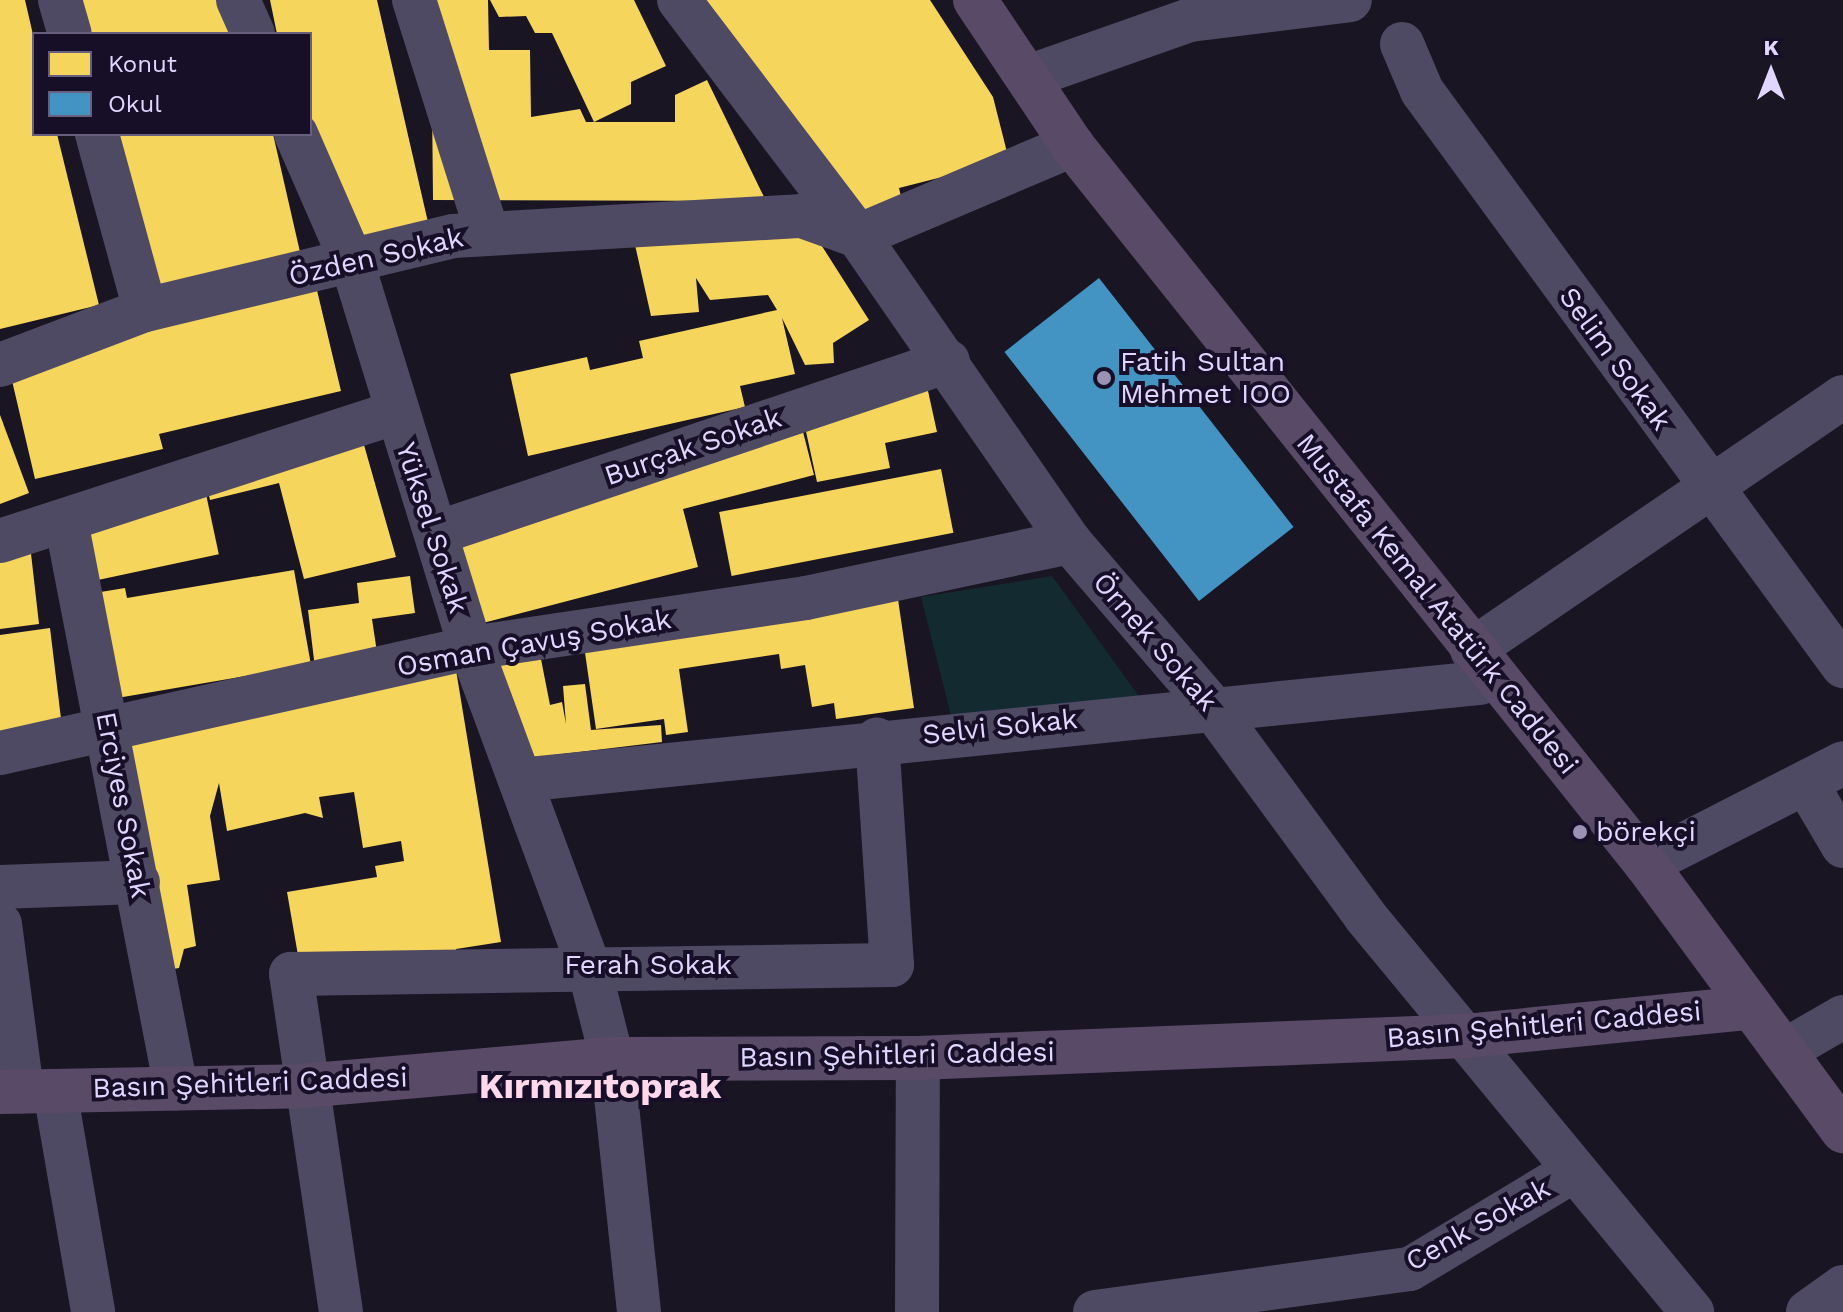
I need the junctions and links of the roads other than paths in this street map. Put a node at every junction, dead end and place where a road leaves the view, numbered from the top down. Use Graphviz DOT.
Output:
graph roads {
  1 [pos="60,0"];
  2 [pos="238,0"];
  3 [pos="414,0"];
  4 [pos="679,0"];
  5 [pos="975,0"];
  6 [pos="1350,0"];
  7 [pos="69,32"];
  8 [pos="252,32"];
  9 [pos="1402,44"];
  10 [pos="1028,77"];
  11 [pos="98,136"];
  12 [pos="297,136"];
  13 [pos="1072,145"];
  14 [pos="488,234"];
  15 [pos="858,236"];
  16 [pos="352,262"];
  17 [pos="145,310"];
  18 [pos="948,361"];
  19 [pos="0,365"];
  20 [pos="1843,397"];
  21 [pos="394,413"];
  22 [pos="1711,492"];
  23 [pos="66,521"];
  24 [pos="437,533"];
  25 [pos="0,541"];
  26 [pos="1070,542"];
  27 [pos="471,648"];
  28 [pos="1476,666"];
  29 [pos="1843,666"];
  30 [pos="1211,706"];
  31 [pos="109,733"];
  32 [pos="877,739"];
  33 [pos="0,753"];
  34 [pos="1824,773"];
  35 [pos="520,780"];
  36 [pos="1843,846"];
  37 [pos="1646,864"];
  38 [pos="138,882"];
  39 [pos="0,887"];
  40 [pos="0,924"];
  41 [pos="588,964"];
  42 [pos="1746,1008"];
  43 [pos="1843,1017"];
  44 [pos="1466,1036"];
  45 [pos="1784,1051"];
  46 [pos="918,1058"];
  47 [pos="612,1059"];
  48 [pos="302,1086"];
  49 [pos="176,1088"];
  50 [pos="26,1092"];
  51 [pos="1843,1131"];
  52 [pos="1573,1171"];
  53 [pos="1843,1287"];
  54 [pos="93,1312"];
  55 [pos="341,1312"];
  56 [pos="639,1312"];
  57 [pos="917,1312"];
  58 [pos="1095,1312"];
  59 [pos="1692,1312"];
  60 [pos="1808,1312"];
  1 -- 7 [label="street"];
  2 -- 8 [label="street"];
  3 -- 14 [label="street"];
  4 -- 15 [label="street, Örnek Sokak"];
  5 -- 10 [label="main road, Mustafa Kemal Atatürk Caddesi"];
  6 -- 10 [label="street"];
  9 -- 22 [label="street, Selim Sokak"];
  10 -- 13 [label="main road, Mustafa Kemal Atatürk Caddesi"];
  11 -- 17 [label="street"];
  12 -- 16 [label="street, Yüksel Sokak"];
  13 -- 15 [label="street"];
  13 -- 28 [label="main road, Mustafa Kemal Atatürk Caddesi"];
  14 -- 15 [label="street, Özden Sokak"];
  14 -- 16 [label="street, Özden Sokak"];
  15 -- 18 [label="street, Örnek Sokak"];
  16 -- 17 [label="street, Özden Sokak"];
  16 -- 21 [label="street, Yüksel Sokak"];
  17 -- 19 [label="street, Özden Sokak"];
  18 -- 24 [label="street, Burçak Sokak"];
  18 -- 26 [label="street, Örnek Sokak"];
  20 -- 22 [label="street"];
  21 -- 23 [label="street"];
  21 -- 24 [label="street, Yüksel Sokak"];
  22 -- 28 [label="street"];
  22 -- 29 [label="street, Selim Sokak"];
  23 -- 25 [label="street"];
  23 -- 31 [label="street, Erciyes Sokak"];
  24 -- 27 [label="street, Yüksel Sokak"];
  26 -- 27 [label="street, Osman Çavuş Sokak"];
  26 -- 30 [label="street, Örnek Sokak"];
  27 -- 31 [label="street, Osman Çavuş Sokak"];
  27 -- 35 [label="street, Yüksel Sokak"];
  28 -- 30 [label="street, Selvi Sokak"];
  28 -- 37 [label="main road, Mustafa Kemal Atatürk Caddesi"];
  30 -- 32 [label="street, Selvi Sokak"];
  30 -- 44 [label="street, Örnek Sokak"];
  31 -- 33 [label="street, Osman Çavuş Sokak"];
  31 -- 38 [label="street, Erciyes Sokak"];
  32 -- 35 [label="street, Selvi Sokak"];
  32 -- 41 [label="street, Ferah Sokak"];
  34 -- 36 [label="street"];
  34 -- 37 [label="street"];
  35 -- 41 [label="street, Yüksel Sokak"];
  37 -- 42 [label="main road, Mustafa Kemal Atatürk Caddesi"];
  38 -- 39 [label="street"];
  38 -- 49 [label="street, Erciyes Sokak"];
  40 -- 50 [label="street"];
  41 -- 47 [label="street, Yüksel Sokak"];
  41 -- 48 [label="street, Ferah Sokak"];
  42 -- 44 [label="main road, Basın Şehitleri Caddesi"];
  42 -- 45 [label="main road, Mustafa Kemal Atatürk Caddesi"];
  43 -- 45 [label="street"];
  44 -- 46 [label="main road, Basın Şehitleri Caddesi"];
  44 -- 52 [label="street, Örnek Sokak"];
  45 -- 51 [label="main road, Mustafa Kemal Atatürk Caddesi"];
  46 -- 47 [label="main road, Basın Şehitleri Caddesi"];
  46 -- 57 [label="street"];
  47 -- 48 [label="main road, Basın Şehitleri Caddesi"];
  47 -- 56 [label="street, Yüksel Sokak"];
  48 -- 49 [label="main road, Basın Şehitleri Caddesi"];
  48 -- 55 [label="street"];
  49 -- 50 [label="main road, Basın Şehitleri Caddesi"];
  50 -- 54 [label="street"];
  52 -- 58 [label="street, Cenk Sokak"];
  52 -- 59 [label="street, Örnek Sokak"];
  53 -- 60 [label="street"];
}
